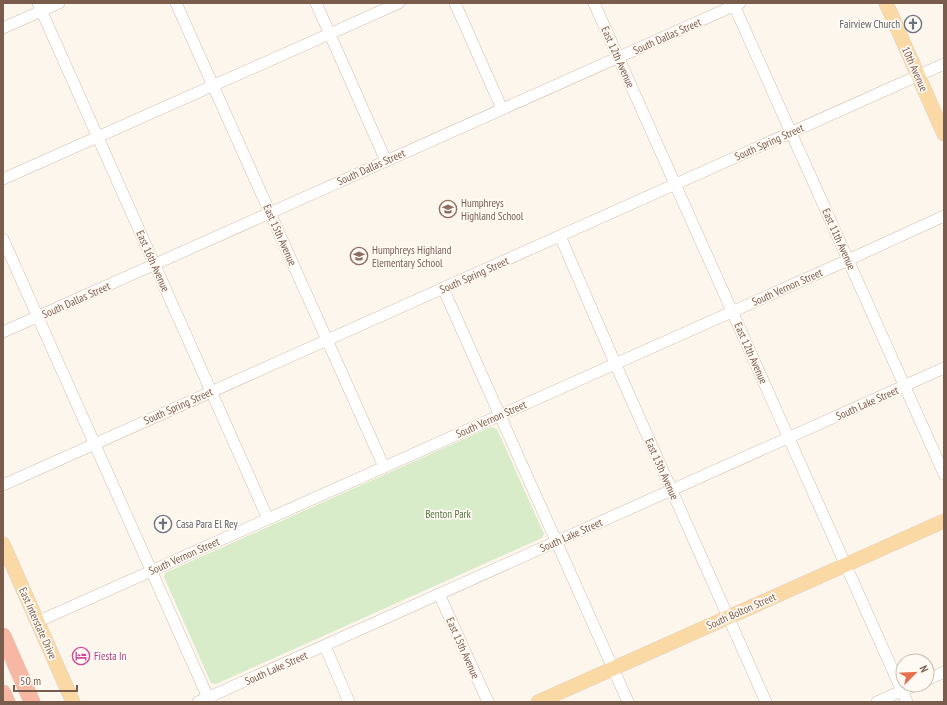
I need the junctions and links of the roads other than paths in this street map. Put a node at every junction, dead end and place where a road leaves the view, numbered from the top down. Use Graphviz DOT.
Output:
graph roads {
  1 [pos="59,3"];
  2 [pos="176,3"];
  3 [pos="316,3"];
  4 [pos="399,3"];
  5 [pos="455,3"];
  6 [pos="594,3"];
  7 [pos="886,3"];
  8 [pos="736,4"];
  9 [pos="40,7"];
  10 [pos="3,28"];
  11 [pos="330,33"];
  12 [pos="618,58"];
  13 [pos="944,64"];
  14 [pos="918,76"];
  15 [pos="214,85"];
  16 [pos="502,109"];
  17 [pos="791,132"];
  18 [pos="944,134"];
  19 [pos="97,137"];
  20 [pos="386,161"];
  21 [pos="3,180"];
  22 [pos="676,184"];
  23 [pos="270,213"];
  24 [pos="944,216"];
  25 [pos="560,236"];
  26 [pos="3,239"];
  27 [pos="848,260"];
  28 [pos="155,265"];
  29 [pos="443,288"];
  30 [pos="732,311"];
  31 [pos="38,316"];
  32 [pos="3,332"];
  33 [pos="327,340"];
  34 [pos="615,363"];
  35 [pos="944,368"];
  36 [pos="905,386"];
  37 [pos="211,392"];
  38 [pos="500,415"];
  39 [pos="789,438"];
  40 [pos="95,444"];
  41 [pos="384,467"];
  42 [pos="944,474"];
  43 [pos="3,485"];
  44 [pos="672,490"];
  45 [pos="268,519"];
  46 [pos="944,521"];
  47 [pos="556,542"];
  48 [pos="3,544"];
  49 [pos="845,564"];
  50 [pos="152,571"];
  51 [pos="439,594"];
  52 [pos="728,617"];
  53 [pos="37,622"];
  54 [pos="3,636"];
  55 [pos="325,646"];
  56 [pos="613,669"];
  57 [pos="895,675"];
  58 [pos="3,693"];
  59 [pos="897,693"];
  60 [pos="205,701"];
  61 [pos="7,702"];
  62 [pos="32,702"];
  63 [pos="73,702"];
  64 [pos="349,702"];
  65 [pos="488,702"];
  66 [pos="538,702"];
  67 [pos="628,702"];
  68 [pos="766,702"];
  69 [pos="877,702"];
  1 -- 9 [label="street"];
  2 -- 15 [label="street, East 15th Avenue"];
  3 -- 11 [label="street"];
  4 -- 11 [label="street"];
  5 -- 16 [label="street"];
  6 -- 12 [label="street, East 12th Avenue"];
  7 -- 14 [label="main road, 10th Avenue"];
  8 -- 12 [label="street, South Dallas Street"];
  8 -- 17 [label="street, East 11th Avenue"];
  9 -- 10 [label="street"];
  9 -- 19 [label="street, East 16th Avenue"];
  11 -- 15 [label="street"];
  11 -- 20 [label="street"];
  12 -- 16 [label="street, South Dallas Street"];
  12 -- 22 [label="street, East 12th Avenue"];
  13 -- 14 [label="street, South Spring Street"];
  14 -- 17 [label="street, South Spring Street"];
  14 -- 18 [label="main road, 10th Avenue"];
  15 -- 19 [label="street"];
  15 -- 23 [label="street, East 15th Avenue"];
  16 -- 20 [label="street, South Dallas Street"];
  17 -- 22 [label="street, South Spring Street"];
  17 -- 27 [label="street, East 11th Avenue"];
  19 -- 21 [label="street"];
  19 -- 28 [label="street, East 16th Avenue"];
  20 -- 23 [label="street, South Dallas Street"];
  22 -- 25 [label="street, South Spring Street"];
  22 -- 30 [label="street, East 12th Avenue"];
  23 -- 28 [label="street, South Dallas Street"];
  23 -- 33 [label="street, East 15th Avenue"];
  24 -- 27 [label="street, South Vernon Street"];
  25 -- 29 [label="street, South Spring Street"];
  25 -- 34 [label="street, East 13th Avenue"];
  26 -- 31 [label="street"];
  27 -- 30 [label="street, South Vernon Street"];
  27 -- 36 [label="street, East 11th Avenue"];
  28 -- 31 [label="street, South Dallas Street"];
  28 -- 37 [label="street, East 16th Avenue"];
  29 -- 33 [label="street, South Spring Street"];
  29 -- 38 [label="street"];
  30 -- 34 [label="street, South Vernon Street"];
  30 -- 39 [label="street, East 12th Avenue"];
  31 -- 32 [label="street, South Dallas Street"];
  31 -- 40 [label="street"];
  33 -- 37 [label="street, South Spring Street"];
  33 -- 41 [label="street, East 15th Avenue"];
  34 -- 38 [label="street, South Vernon Street"];
  34 -- 44 [label="street, East 13th Avenue"];
  35 -- 36 [label="street, South Lake Street"];
  36 -- 39 [label="street, South Lake Street"];
  36 -- 42 [label="street, East 11th Avenue"];
  37 -- 40 [label="street, South Spring Street"];
  37 -- 45 [label="street, East 16th Avenue"];
  38 -- 41 [label="street, South Vernon Street"];
  38 -- 47 [label="street"];
  39 -- 44 [label="street, South Lake Street"];
  39 -- 49 [label="street, East 12th Avenue"];
  40 -- 43 [label="street, South Spring Street"];
  40 -- 50 [label="street"];
  41 -- 45 [label="street, South Vernon Street"];
  44 -- 47 [label="street, South Lake Street"];
  44 -- 52 [label="street, East 13th Avenue"];
  45 -- 50 [label="street, South Vernon Street"];
  46 -- 49 [label="main road, South Bolton Street"];
  47 -- 51 [label="street, South Lake Street"];
  47 -- 56 [label="street"];
  48 -- 53 [label="main road, East Interstate Drive"];
  49 -- 52 [label="main road, South Bolton Street"];
  49 -- 57 [label="street, East 12th Avenue"];
  50 -- 53 [label="street, South Vernon Street"];
  50 -- 60 [label="street"];
  51 -- 55 [label="street, South Lake Street"];
  51 -- 65 [label="street, East 15th Avenue"];
  52 -- 56 [label="main road, South Bolton Street"];
  52 -- 68 [label="street, East 13th Avenue"];
  53 -- 63 [label="main road, East Interstate Drive"];
  54 -- 62 [label="highway"];
  55 -- 60 [label="street, South Lake Street"];
  55 -- 64 [label="street"];
  56 -- 66 [label="main road, South Bolton Street"];
  56 -- 67 [label="street"];
  58 -- 61 [label="highway"];
  59 -- 69 [label="street"];
}
